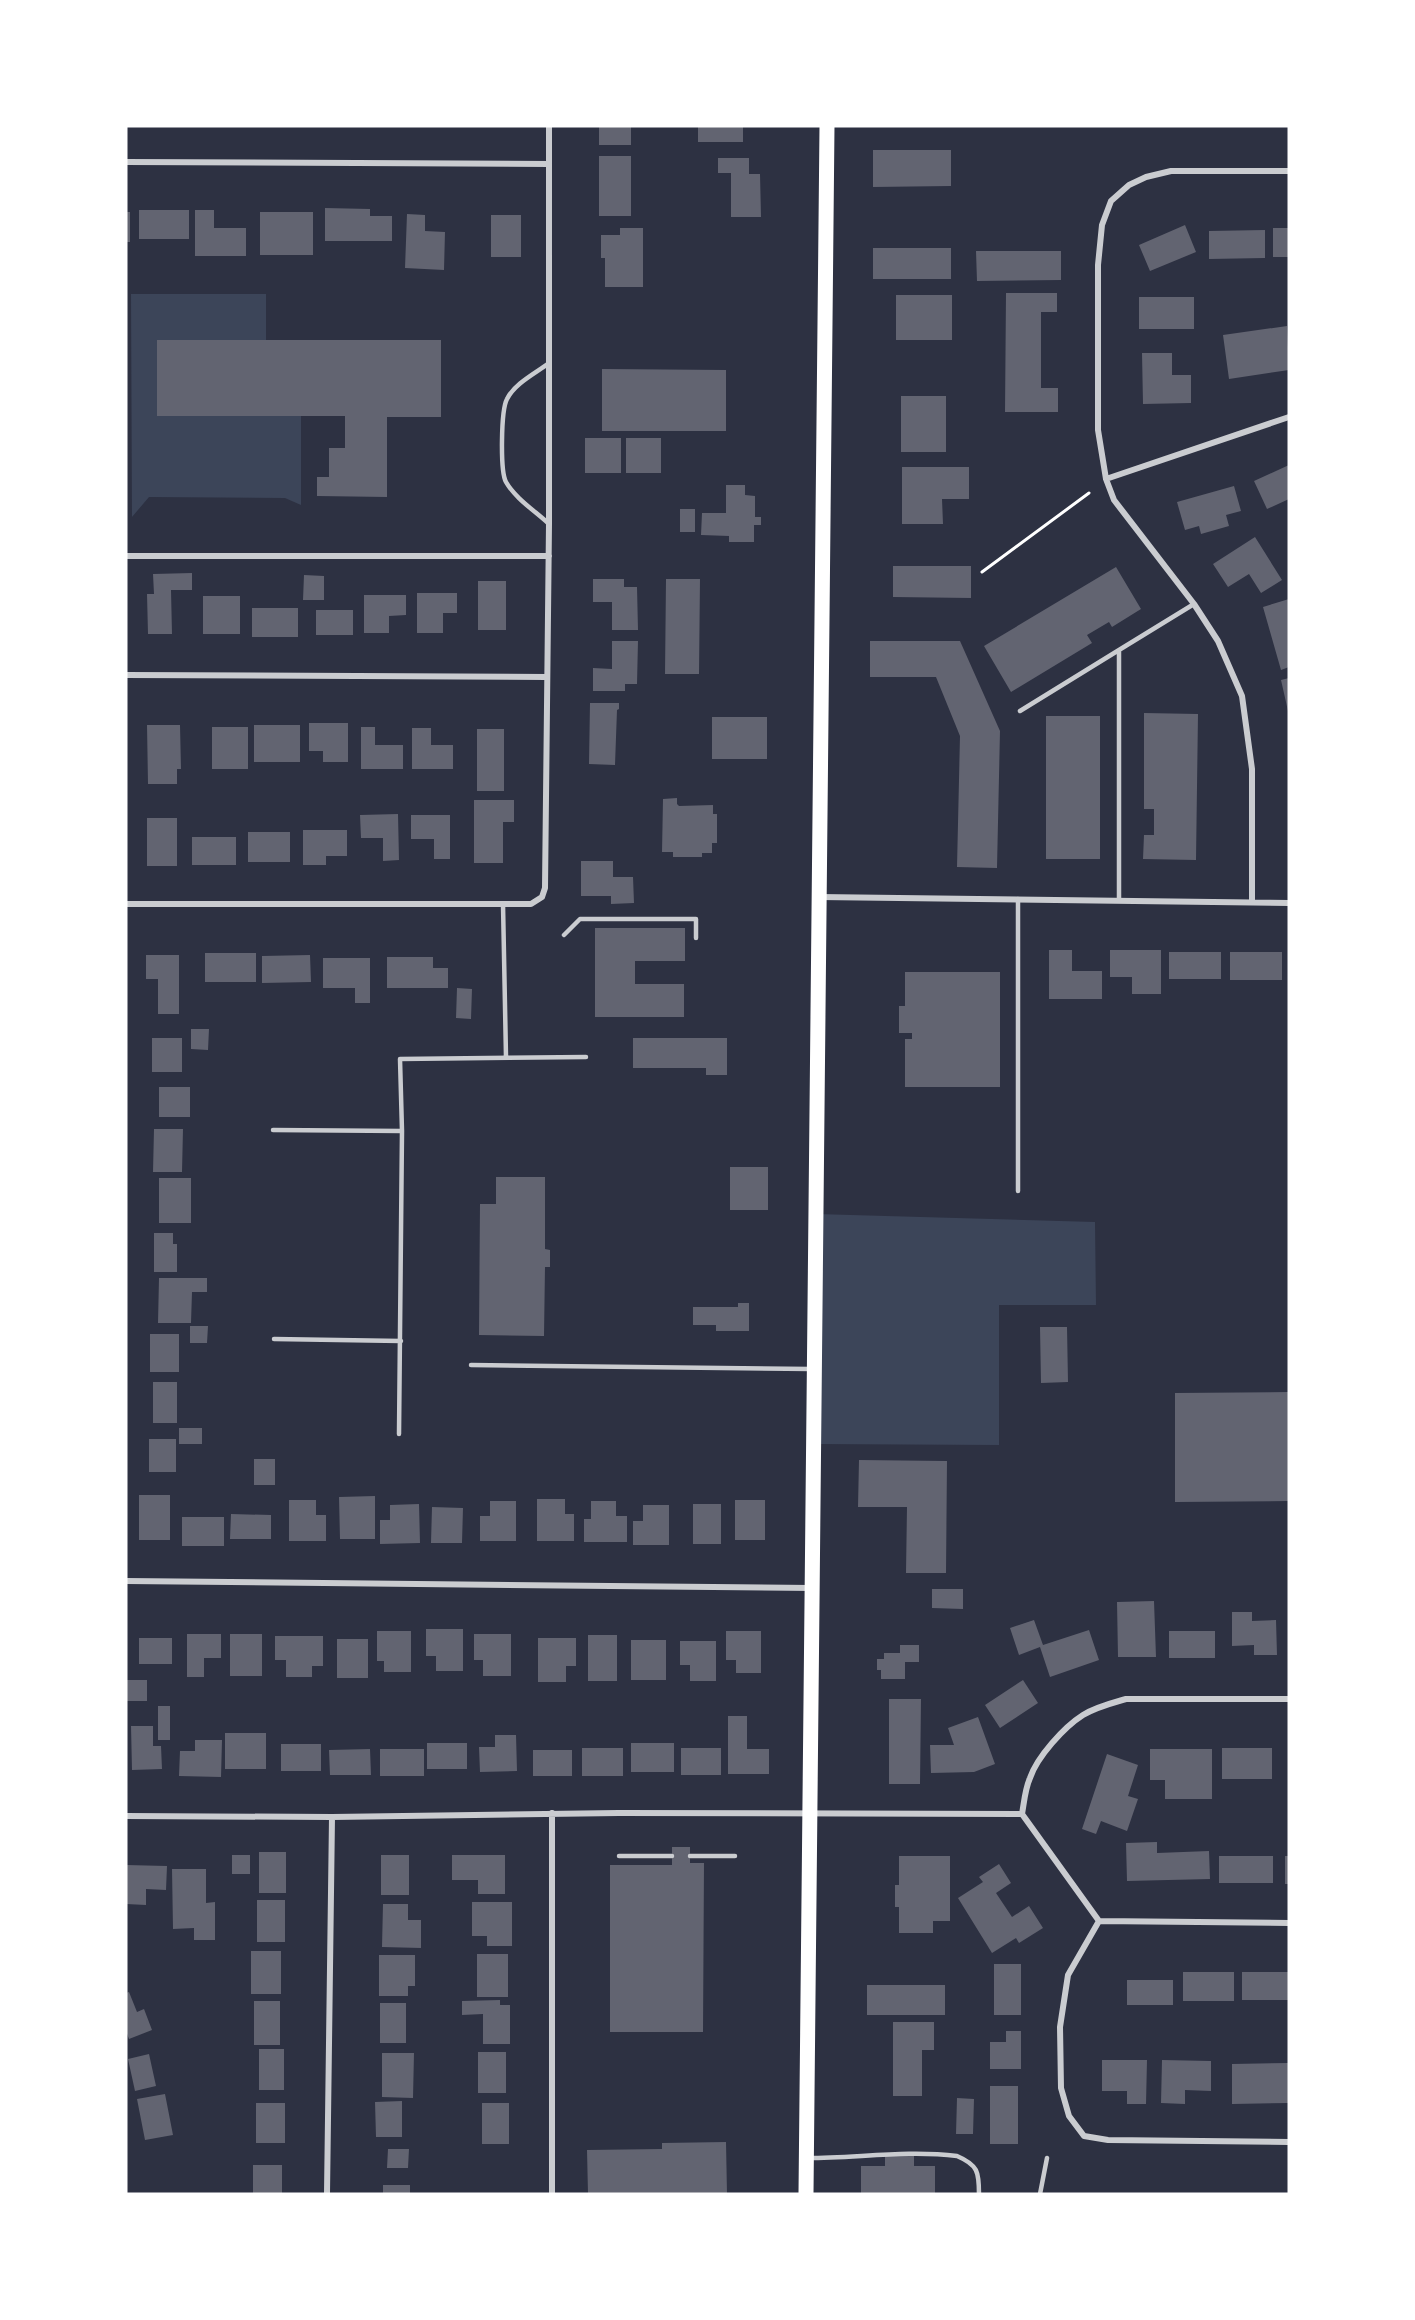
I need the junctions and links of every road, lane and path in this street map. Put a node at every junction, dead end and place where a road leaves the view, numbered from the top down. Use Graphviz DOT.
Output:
graph roads {
  1 [pos="549,126"];
  2 [pos="827,126"];
  3 [pos="126,162"];
  4 [pos="549,164"];
  5 [pos="1289,171"];
  6 [pos="549,363"];
  7 [pos="1289,417"];
  8 [pos="1106,479"];
  9 [pos="1089,493"];
  10 [pos="549,524"];
  11 [pos="126,556"];
  12 [pos="549,556"];
  13 [pos="982,572"];
  14 [pos="1194,604"];
  15 [pos="1119,650"];
  16 [pos="126,675"];
  17 [pos="547,677"];
  18 [pos="1020,711"];
  19 [pos="819,897"];
  20 [pos="1018,899"];
  21 [pos="1119,900"];
  22 [pos="1252,902"];
  23 [pos="1289,903"];
  24 [pos="126,904"];
  25 [pos="503,904"];
  26 [pos="564,935"];
  27 [pos="696,938"];
  28 [pos="506,1057"];
  29 [pos="586,1057"];
  30 [pos="273,1130"];
  31 [pos="402,1131"];
  32 [pos="1018,1191"];
  33 [pos="274,1339"];
  34 [pos="401,1341"];
  35 [pos="471,1365"];
  36 [pos="814,1369"];
  37 [pos="399,1434"];
  38 [pos="126,1581"];
  39 [pos="813,1588"];
  40 [pos="1289,1700"];
  41 [pos="552,1813"];
  42 [pos="1022,1814"];
  43 [pos="810,1815"];
  44 [pos="126,1816"];
  45 [pos="332,1817"];
  46 [pos="619,1856"];
  47 [pos="672,1856"];
  48 [pos="690,1856"];
  49 [pos="735,1856"];
  50 [pos="1099,1921"];
  51 [pos="1289,1923"];
  52 [pos="1289,2142"];
  53 [pos="807,2158"];
  54 [pos="1047,2158"];
  55 [pos="327,2194"];
  56 [pos="552,2194"];
  57 [pos="806,2194"];
  58 [pos="979,2194"];
  59 [pos="1040,2194"];
  1 -- 4 [label="street"];
  2 -- 19 [label="main road"];
  3 -- 4 [label="street"];
  4 -- 6 [label="street"];
  5 -- 8 [label="street"];
  6 -- 10 [label="street"];
  6 -- 10 [label="lane"];
  7 -- 8 [label="street"];
  8 -- 14 [label="street"];
  9 -- 13 [label="path"];
  10 -- 12 [label="street"];
  11 -- 12 [label="street"];
  12 -- 17 [label="street"];
  14 -- 15 [label="lane"];
  14 -- 22 [label="street"];
  15 -- 18 [label="lane"];
  15 -- 21 [label="lane"];
  16 -- 17 [label="street"];
  17 -- 25 [label="street"];
  19 -- 20 [label="street"];
  19 -- 36 [label="main road"];
  20 -- 21 [label="street"];
  20 -- 32 [label="lane"];
  21 -- 22 [label="street"];
  22 -- 23 [label="street"];
  24 -- 25 [label="street"];
  25 -- 28 [label="lane"];
  26 -- 27 [label="lane"];
  28 -- 29 [label="lane"];
  28 -- 31 [label="lane"];
  30 -- 31 [label="lane"];
  31 -- 34 [label="lane"];
  33 -- 34 [label="lane"];
  34 -- 37 [label="lane"];
  35 -- 36 [label="lane"];
  36 -- 39 [label="main road"];
  38 -- 39 [label="street"];
  39 -- 43 [label="main road"];
  40 -- 42 [label="street"];
  41 -- 43 [label="street"];
  41 -- 45 [label="street"];
  41 -- 56 [label="street"];
  42 -- 43 [label="street"];
  42 -- 50 [label="street"];
  43 -- 53 [label="main road"];
  44 -- 45 [label="street"];
  45 -- 55 [label="street"];
  46 -- 47 [label="lane"];
  48 -- 49 [label="lane"];
  50 -- 51 [label="street"];
  50 -- 52 [label="street"];
  53 -- 57 [label="main road"];
  53 -- 58 [label="lane"];
  54 -- 59 [label="lane"];
}
